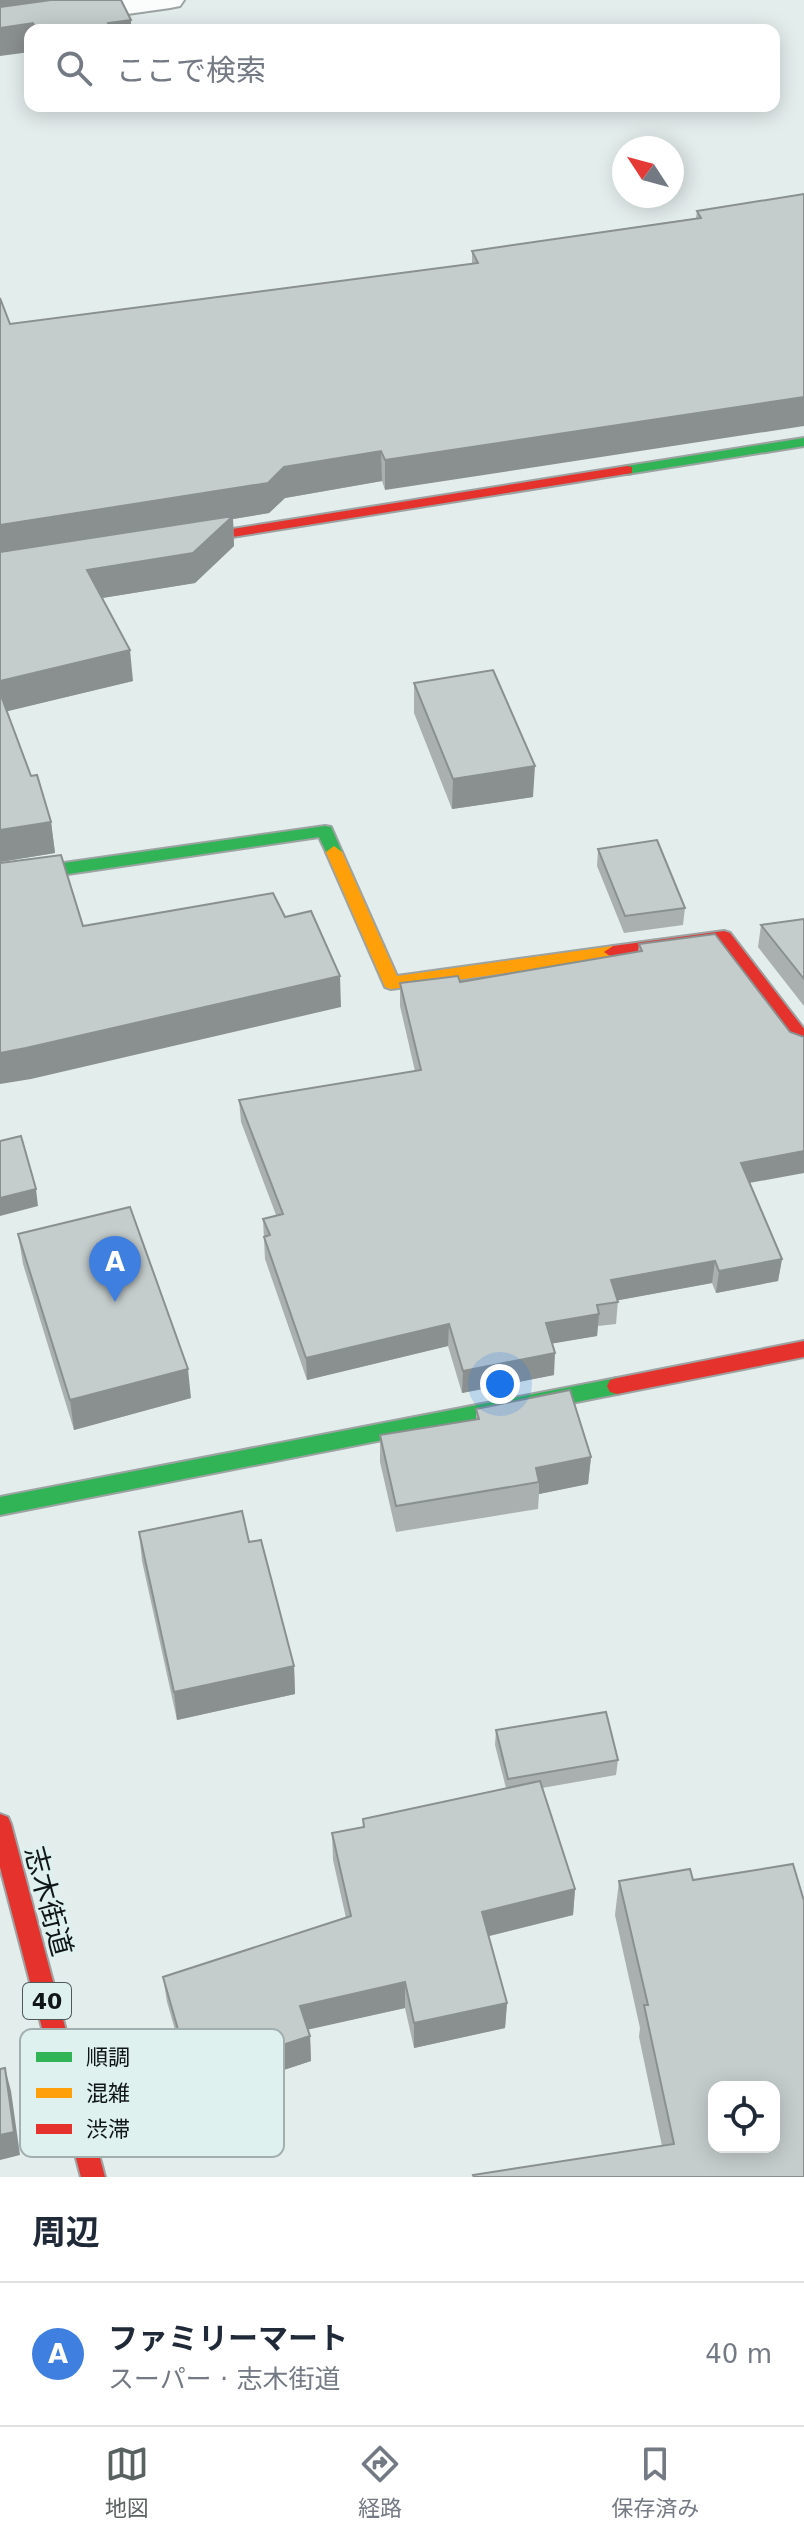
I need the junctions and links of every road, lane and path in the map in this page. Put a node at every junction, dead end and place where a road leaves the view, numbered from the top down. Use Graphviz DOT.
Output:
graph roads {
  1 [pos="170,0"];
  2 [pos="0,24"];
  3 [pos="804,442"];
  4 [pos="158,545"];
  5 [pos="0,878"];
  6 [pos="804,1042"];
  7 [pos="804,1349"];
  8 [pos="0,1506"];
  9 [pos="0,1824"];
  10 [pos="54,2029"];
  11 [pos="88,2157"];
  12 [pos="93,2177"];
  1 -- 2 [label="street"];
  3 -- 4 [label="street"];
  5 -- 6 [label="street"];
  7 -- 8 [label="street"];
  9 -- 10 [label="street, 志木街道 / 40"];
  11 -- 12 [label="street, 志木街道 / 40"];
}
